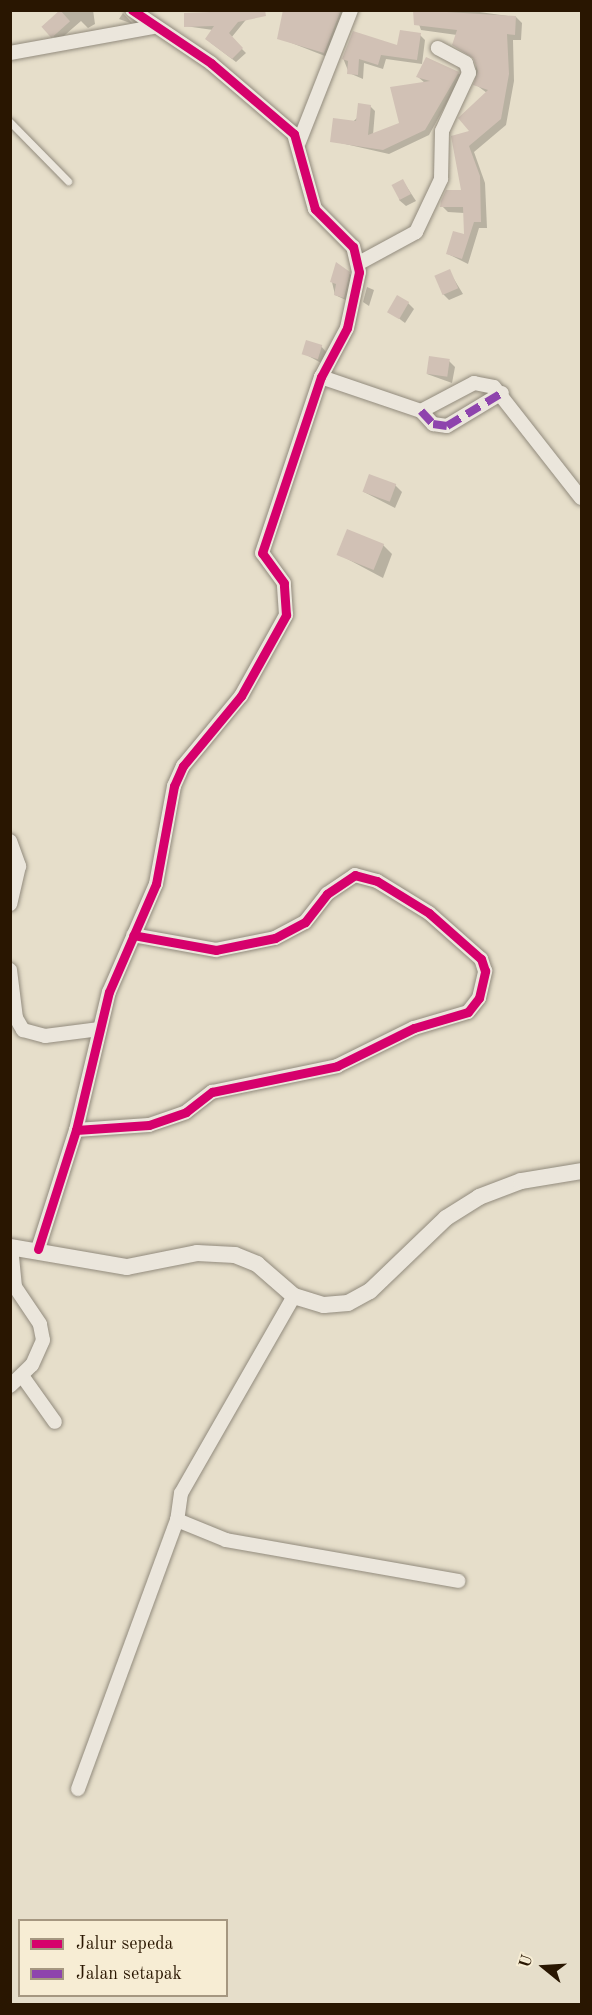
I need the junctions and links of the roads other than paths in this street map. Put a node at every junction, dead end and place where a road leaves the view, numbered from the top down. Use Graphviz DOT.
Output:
graph roads {
  1 [pos="132,10"];
  2 [pos="351,10"];
  3 [pos="153,27"];
  4 [pos="438,48"];
  5 [pos="10,53"];
  6 [pos="10,122"];
  7 [pos="299,142"];
  8 [pos="68,181"];
  9 [pos="359,263"];
  10 [pos="321,377"];
  11 [pos="502,393"];
  12 [pos="422,411"];
  13 [pos="581,498"];
  14 [pos="10,841"];
  15 [pos="10,904"];
  16 [pos="133,935"];
  17 [pos="10,970"];
  18 [pos="100,1029"];
  19 [pos="76,1130"];
  20 [pos="582,1170"];
  21 [pos="11,1247"];
  22 [pos="38,1249"];
  23 [pos="294,1296"];
  24 [pos="23,1377"];
  25 [pos="10,1386"];
  26 [pos="55,1422"];
  27 [pos="177,1520"];
  28 [pos="458,1581"];
  29 [pos="78,1789"];
  1 -- 3 [label="street"];
  2 -- 7 [label="street"];
  3 -- 5 [label="street"];
  3 -- 7 [label="street"];
  4 -- 9 [label="street"];
  6 -- 8 [label="lane"];
  7 -- 9 [label="street"];
  9 -- 10 [label="street"];
  10 -- 12 [label="street"];
  10 -- 16 [label="street"];
  11 -- 12 [label="street"];
  11 -- 12 [label="street"];
  11 -- 13 [label="street"];
  14 -- 15 [label="street"];
  16 -- 18 [label="street"];
  16 -- 19 [label="street"];
  17 -- 18 [label="street"];
  18 -- 19 [label="street"];
  19 -- 22 [label="street"];
  20 -- 23 [label="street"];
  21 -- 22 [label="street"];
  21 -- 24 [label="street"];
  22 -- 23 [label="street"];
  23 -- 27 [label="street"];
  24 -- 25 [label="street"];
  24 -- 26 [label="street"];
  27 -- 28 [label="street"];
  27 -- 29 [label="street"];
}
